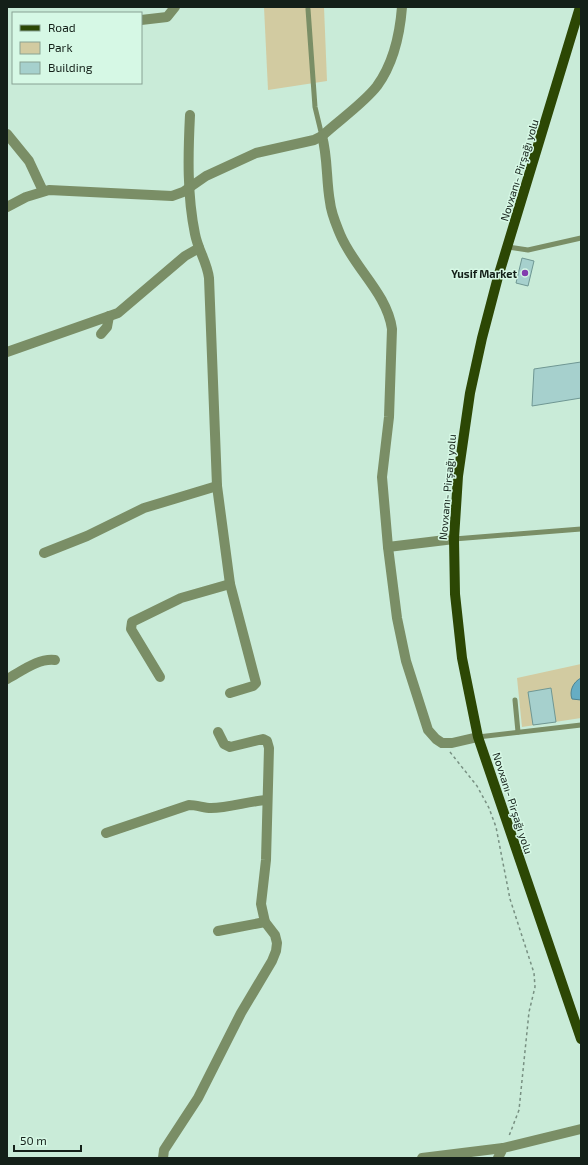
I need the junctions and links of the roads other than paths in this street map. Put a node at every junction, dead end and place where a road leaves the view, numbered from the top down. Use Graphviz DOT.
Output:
graph roads {
  1 [pos="175,7"];
  2 [pos="402,7"];
  3 [pos="580,7"];
  4 [pos="308,9"];
  5 [pos="142,20"];
  6 [pos="578,25"];
  7 [pos="190,115"];
  8 [pos="7,134"];
  9 [pos="322,136"];
  10 [pos="189,188"];
  11 [pos="43,191"];
  12 [pos="7,207"];
  13 [pos="581,238"];
  14 [pos="508,247"];
  15 [pos="199,248"];
  16 [pos="109,316"];
  17 [pos="101,334"];
  18 [pos="7,352"];
  19 [pos="217,486"];
  20 [pos="581,529"];
  21 [pos="454,539"];
  22 [pos="388,547"];
  23 [pos="44,553"];
  24 [pos="230,584"];
  25 [pos="55,660"];
  26 [pos="160,677"];
  27 [pos="7,679"];
  28 [pos="230,693"];
  29 [pos="514,700"];
  30 [pos="581,724"];
  31 [pos="218,732"];
  32 [pos="518,732"];
  33 [pos="478,737"];
  34 [pos="267,800"];
  35 [pos="106,833"];
  36 [pos="265,922"];
  37 [pos="218,931"];
  38 [pos="581,1039"];
  39 [pos="581,1129"];
  40 [pos="503,1148"];
  41 [pos="163,1158"];
  42 [pos="422,1158"];
  43 [pos="498,1158"];
  1 -- 5 [label="street"];
  2 -- 9 [label="street"];
  3 -- 6 [label="main road, Novxanı- Pirşağı yolu"];
  4 -- 9 [label="lane"];
  6 -- 14 [label="main road, Novxanı- Pirşağı yolu"];
  7 -- 10 [label="street"];
  8 -- 11 [label="street"];
  9 -- 10 [label="street"];
  9 -- 22 [label="street"];
  10 -- 11 [label="street"];
  10 -- 15 [label="street"];
  11 -- 12 [label="street"];
  13 -- 14 [label="lane"];
  14 -- 21 [label="main road, Novxanı- Pirşağı yolu"];
  15 -- 16 [label="street"];
  15 -- 19 [label="street"];
  16 -- 17 [label="street"];
  16 -- 18 [label="street"];
  19 -- 23 [label="street"];
  19 -- 24 [label="street"];
  20 -- 21 [label="lane"];
  21 -- 22 [label="street"];
  21 -- 33 [label="main road, Novxanı- Pirşağı yolu"];
  22 -- 33 [label="street"];
  24 -- 26 [label="street"];
  24 -- 28 [label="street"];
  25 -- 27 [label="street"];
  29 -- 32 [label="lane"];
  30 -- 32 [label="lane"];
  31 -- 34 [label="street"];
  32 -- 33 [label="lane"];
  33 -- 38 [label="main road, Novxanı- Pirşağı yolu"];
  34 -- 35 [label="street"];
  34 -- 36 [label="street"];
  36 -- 37 [label="street"];
  36 -- 41 [label="street"];
  39 -- 40 [label="street"];
  40 -- 42 [label="street"];
  40 -- 43 [label="street"];
}
